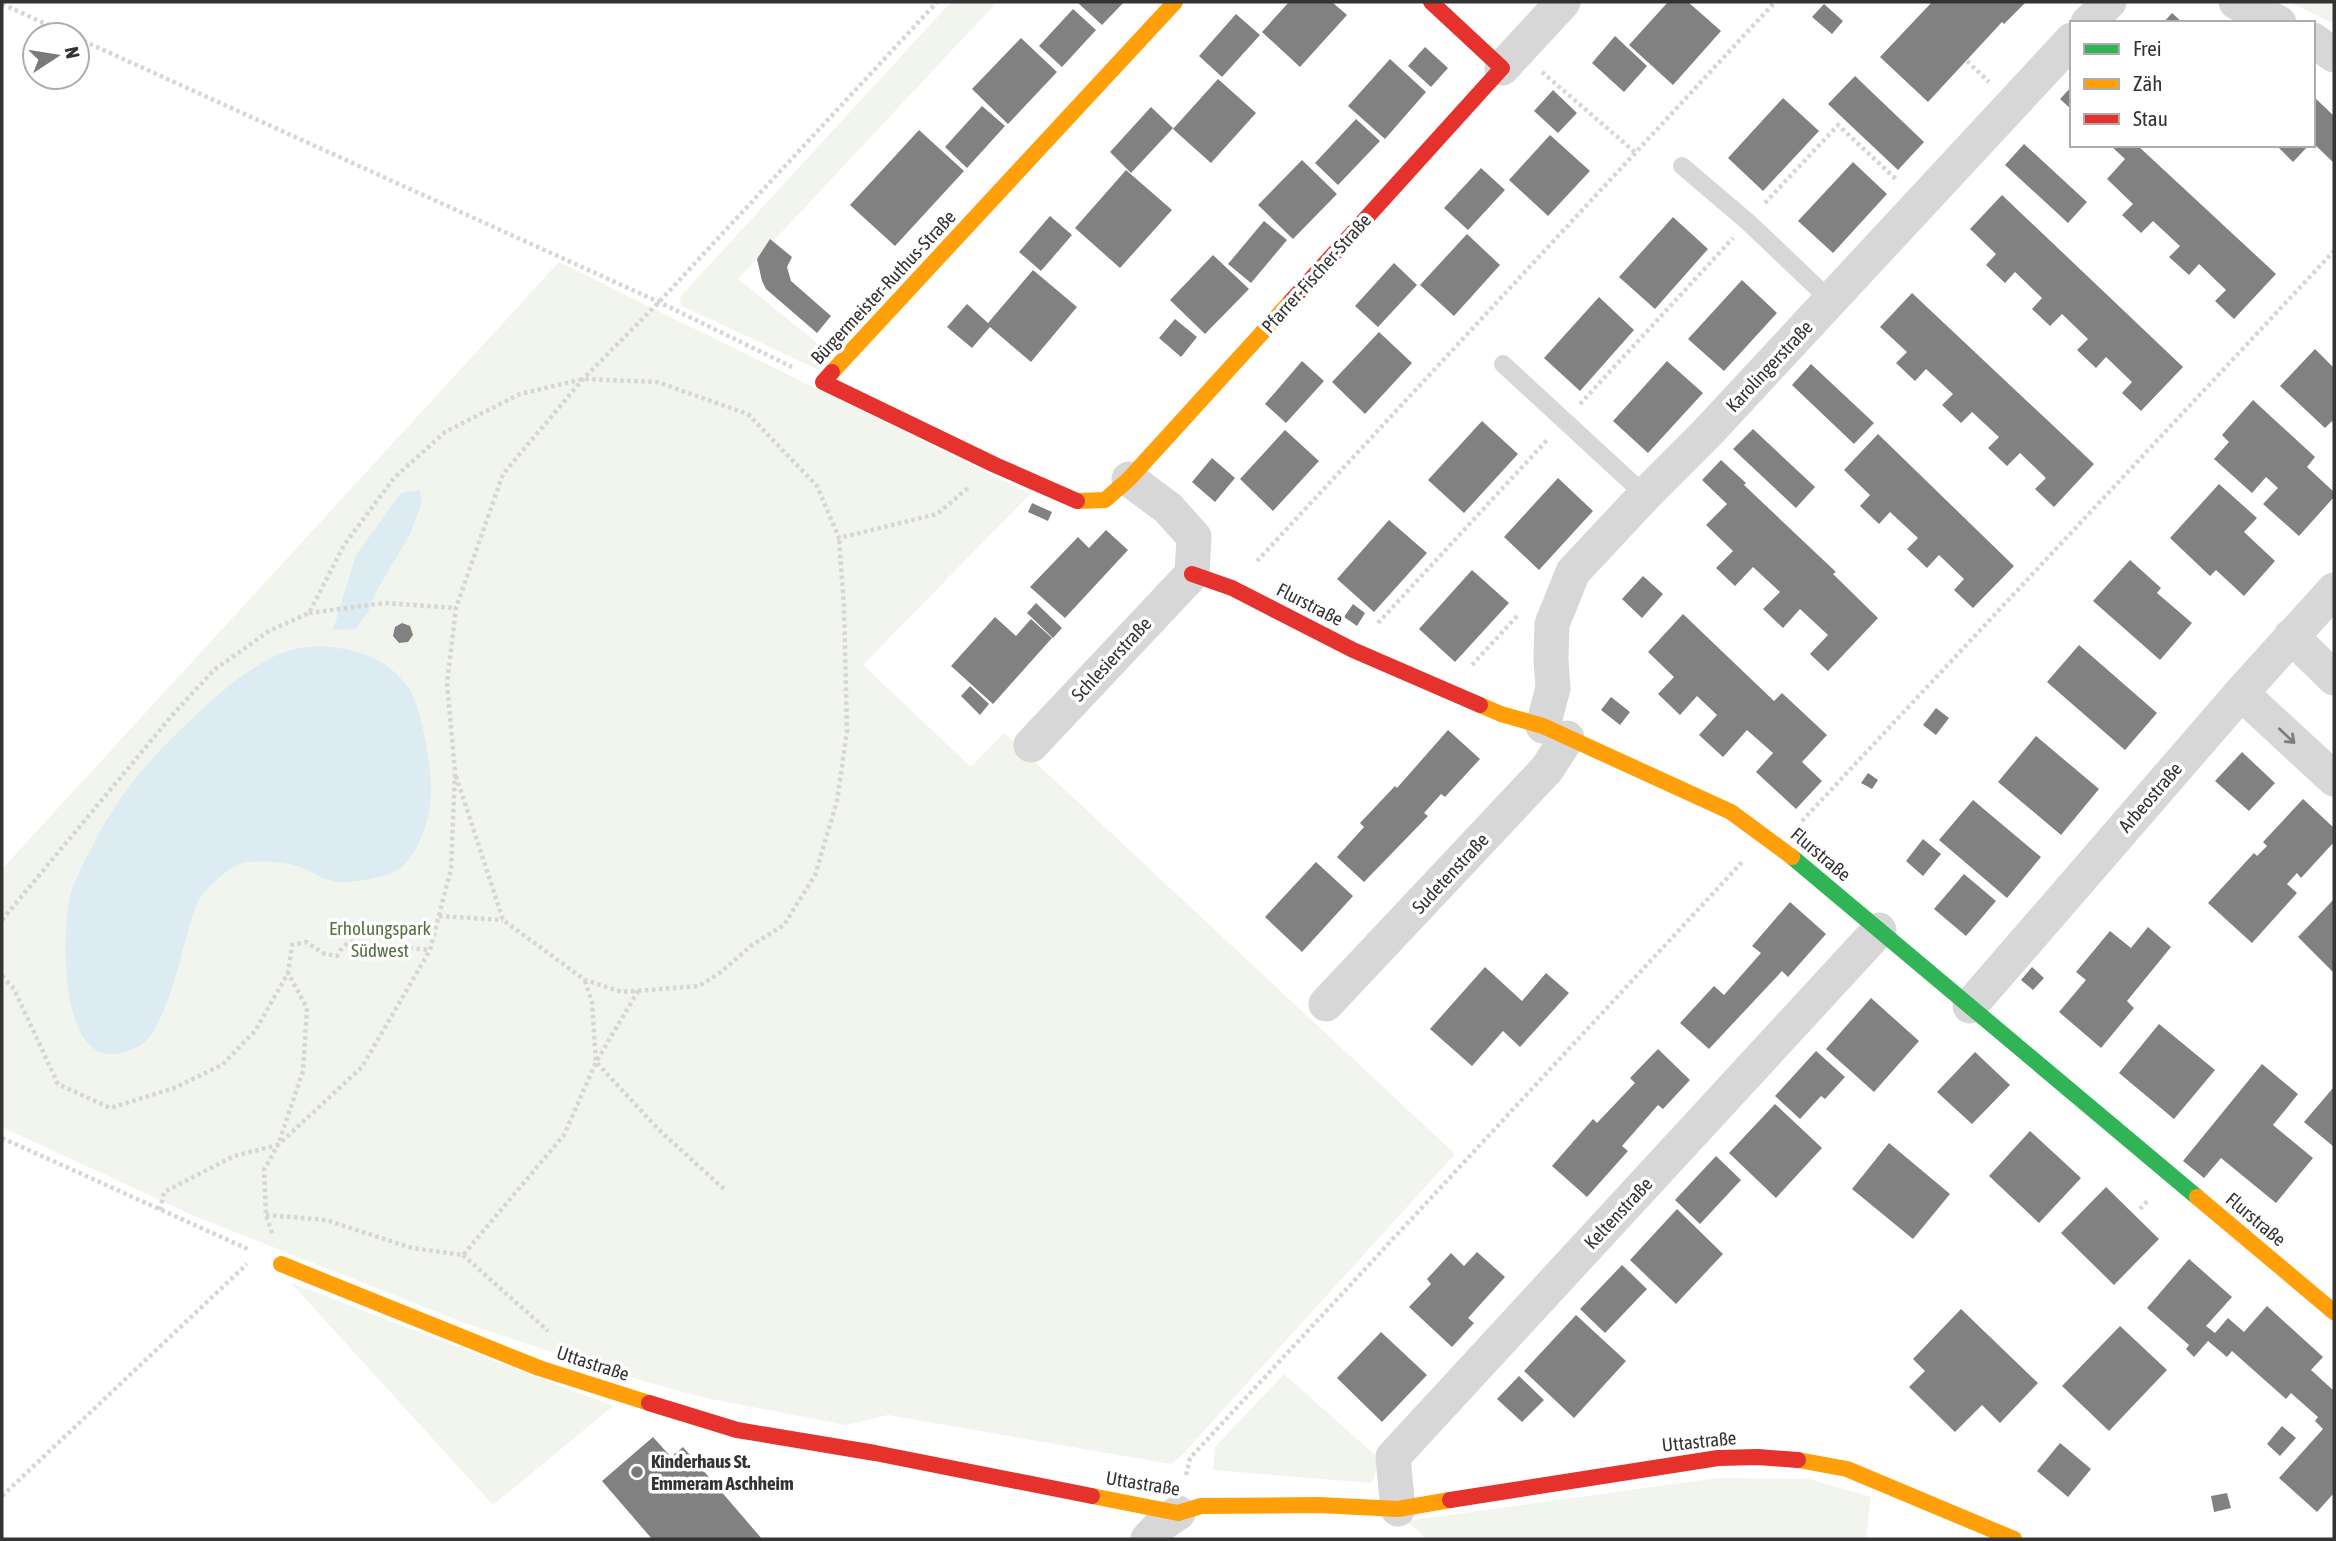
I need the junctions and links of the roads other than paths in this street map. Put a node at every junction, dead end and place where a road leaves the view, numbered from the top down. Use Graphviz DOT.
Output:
graph roads {
  1 [pos="1175,2"];
  2 [pos="1431,2"];
  3 [pos="1563,2"];
  4 [pos="2109,2"];
  5 [pos="2236,2"];
  6 [pos="2090,21"];
  7 [pos="2275,21"];
  8 [pos="2315,41"];
  9 [pos="2070,42"];
  10 [pos="2334,55"];
  11 [pos="1510,59"];
  12 [pos="1682,166"];
  13 [pos="1830,300"];
  14 [pos="1503,364"];
  15 [pos="1129,479"];
  16 [pos="1645,495"];
  17 [pos="1192,574"];
  18 [pos="2334,590"];
  19 [pos="2291,636"];
  20 [pos="2334,678"];
  21 [pos="2241,693"];
  22 [pos="1555,732"];
  23 [pos="1031,745"];
  24 [pos="2334,779"];
  25 [pos="1879,930"];
  26 [pos="1326,1004"];
  27 [pos="1970,1006"];
  28 [pos="281,1264"];
  29 [pos="2334,1312"];
  30 [pos="1398,1509"];
  31 [pos="1178,1513"];
  32 [pos="1148,1539"];
  33 [pos="2014,1539"];
  1 -- 15 [label="street, Bürgermeister-Ruthus-Straße"];
  2 -- 11 [label="street"];
  3 -- 11 [label="street, Pfarrer-Fischer-Straße"];
  4 -- 6 [label="street"];
  5 -- 7 [label="street"];
  8 -- 10 [label="street"];
  9 -- 13 [label="street, Karolingerstraße"];
  11 -- 15 [label="street, Pfarrer-Fischer-Straße"];
  12 -- 13 [label="lane"];
  13 -- 16 [label="street, Karolingerstraße"];
  14 -- 16 [label="lane"];
  15 -- 17 [label="street"];
  16 -- 22 [label="street, Karolingerstraße"];
  17 -- 22 [label="street, Flurstraße"];
  17 -- 23 [label="street, Schlesierstraße"];
  18 -- 19 [label="street, Arbeostraße"];
  19 -- 20 [label="street"];
  19 -- 21 [label="street, Arbeostraße"];
  21 -- 24 [label="street, one-way"];
  21 -- 27 [label="street, Arbeostraße"];
  22 -- 25 [label="street, Flurstraße"];
  22 -- 26 [label="street, Sudetenstraße"];
  25 -- 27 [label="street, Flurstraße"];
  25 -- 30 [label="street, Keltenstraße"];
  27 -- 29 [label="street, Flurstraße"];
  28 -- 31 [label="street, Uttastraße"];
  30 -- 31 [label="street, Uttastraße"];
  30 -- 33 [label="street, Uttastraße"];
  31 -- 32 [label="street"];
}
